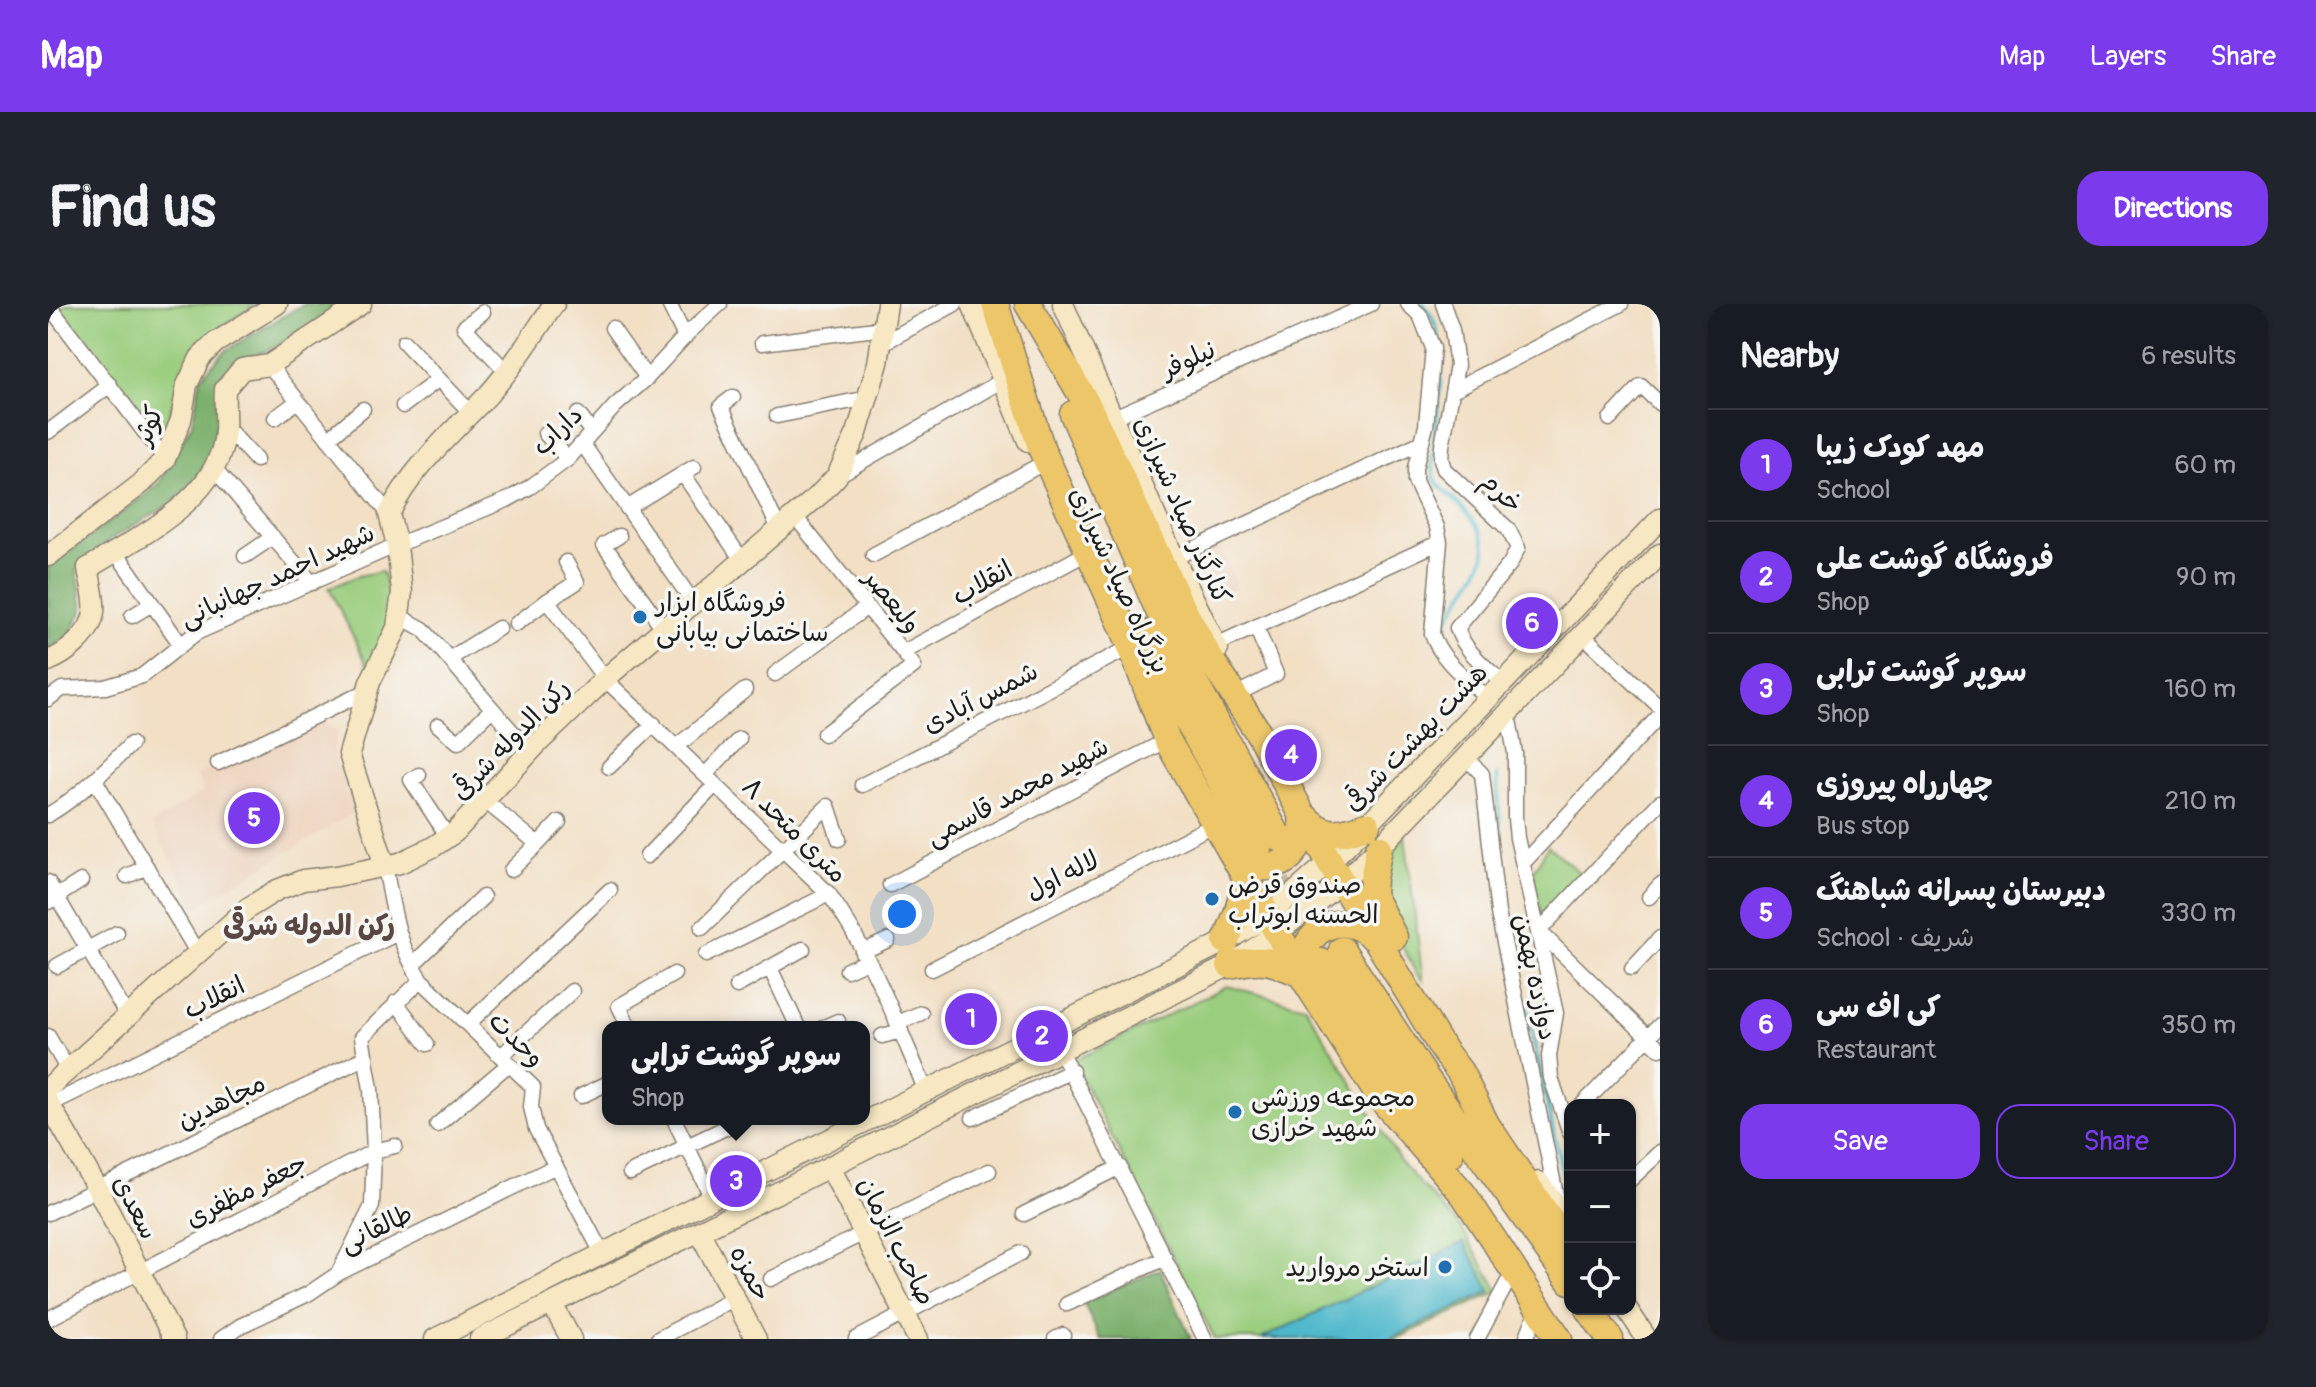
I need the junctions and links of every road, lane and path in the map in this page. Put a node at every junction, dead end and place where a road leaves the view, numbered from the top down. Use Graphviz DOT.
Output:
graph roads {
  1 [pos="277,304"];
  2 [pos="361,304"];
  3 [pos="554,304"];
  4 [pos="669,304"];
  5 [pos="720,304"];
  6 [pos="887,304"];
  7 [pos="955,304"];
  8 [pos="972,304"];
  9 [pos="996,304"];
  10 [pos="1026,304"];
  11 [pos="1063,304"];
  12 [pos="1371,304"];
  13 [pos="1408,304"];
  14 [pos="1443,304"];
  15 [pos="1621,304"];
  16 [pos="51,306"];
  17 [pos="483,312"];
  18 [pos="612,328"];
  19 [pos="882,336"];
  20 [pos="685,337"];
  21 [pos="404,342"];
  22 [pos="762,343"];
  23 [pos="269,365"];
  24 [pos="507,372"];
  25 [pos="647,378"];
  26 [pos="439,379"];
  27 [pos="1003,380"];
  28 [pos="110,385"];
  29 [pos="1453,390"];
  30 [pos="733,397"];
  31 [pos="868,398"];
  32 [pos="298,401"];
  33 [pos="1660,404"];
  34 [pos="403,406"];
  35 [pos="363,409"];
  36 [pos="470,412"];
  37 [pos="578,414"];
  38 [pos="777,416"];
  39 [pos="275,418"];
  40 [pos="1112,418"];
  41 [pos="1610,419"];
  42 [pos="225,426"];
  43 [pos="591,431"];
  44 [pos="48,432"];
  45 [pos="545,433"];
  46 [pos="328,439"];
  47 [pos="1422,442"];
  48 [pos="582,443"];
  49 [pos="165,459"];
  50 [pos="568,459"];
  51 [pos="256,460"];
  52 [pos="1038,466"];
  53 [pos="215,470"];
  54 [pos="837,476"];
  55 [pos="627,508"];
  56 [pos="389,514"];
  57 [pos="1660,519"];
  58 [pos="786,522"];
  59 [pos="619,536"];
  60 [pos="273,537"];
  61 [pos="1440,542"];
  62 [pos="397,545"];
  63 [pos="115,551"];
  64 [pos="1660,554"];
  65 [pos="873,555"];
  66 [pos="1083,555"];
  67 [pos="48,556"];
  68 [pos="245,556"];
  69 [pos="1174,558"];
  70 [pos="742,560"];
  71 [pos="566,562"];
  72 [pos="312,583"];
  73 [pos="547,601"];
  74 [pos="693,602"];
  75 [pos="152,604"];
  76 [pos="867,607"];
  77 [pos="132,616"];
  78 [pos="399,616"];
  79 [pos="516,624"];
  80 [pos="1256,627"];
  81 [pos="499,628"];
  82 [pos="663,628"];
  83 [pos="1584,636"];
  84 [pos="181,645"];
  85 [pos="1216,645"];
  86 [pos="904,652"];
  87 [pos="1121,652"];
  88 [pos="449,659"];
  89 [pos="48,661"];
  90 [pos="775,674"];
  91 [pos="605,679"];
  92 [pos="1503,683"];
  93 [pos="745,690"];
  94 [pos="367,691"];
  95 [pos="1239,693"];
  96 [pos="48,699"];
  97 [pos="1489,699"];
  98 [pos="1660,707"];
  99 [pos="492,709"];
  100 [pos="1508,714"];
  101 [pos="1660,715"];
  102 [pos="654,724"];
  103 [pos="438,725"];
  104 [pos="824,734"];
  105 [pos="1260,735"];
  106 [pos="739,739"];
  107 [pos="1167,740"];
  108 [pos="131,744"];
  109 [pos="676,747"];
  110 [pos="530,752"];
  111 [pos="1466,758"];
  112 [pos="218,763"];
  113 [pos="609,767"];
  114 [pos="419,775"];
  115 [pos="95,780"];
  116 [pos="710,780"];
  117 [pos="862,785"];
  118 [pos="485,801"];
  119 [pos="1660,802"];
  120 [pos="1302,814"];
  121 [pos="48,815"];
  122 [pos="559,822"];
  123 [pos="1215,824"];
  124 [pos="1373,836"];
  125 [pos="448,837"];
  126 [pos="839,839"];
  127 [pos="538,844"];
  128 [pos="782,849"];
  129 [pos="647,856"];
  130 [pos="1255,856"];
  131 [pos="1524,862"];
  132 [pos="385,866"];
  133 [pos="147,867"];
  134 [pos="511,870"];
  135 [pos="1336,872"];
  136 [pos="127,876"];
  137 [pos="81,881"];
  138 [pos="48,882"];
  139 [pos="890,885"];
  140 [pos="1660,885"];
  141 [pos="610,890"];
  142 [pos="829,894"];
  143 [pos="483,897"];
  144 [pos="1649,897"];
  145 [pos="52,899"];
  146 [pos="1273,924"];
  147 [pos="702,928"];
  148 [pos="1539,931"];
  149 [pos="117,933"];
  150 [pos="398,933"];
  151 [pos="1660,938"];
  152 [pos="888,940"];
  153 [pos="1377,941"];
  154 [pos="88,949"];
  155 [pos="803,949"];
  156 [pos="1228,953"];
  157 [pos="198,954"];
  158 [pos="706,955"];
  159 [pos="865,956"];
  160 [pos="1321,962"];
  161 [pos="412,965"];
  162 [pos="57,966"];
  163 [pos="770,968"];
  164 [pos="1632,968"];
  165 [pos="932,969"];
  166 [pos="847,970"];
  167 [pos="674,974"];
  168 [pos="421,980"];
  169 [pos="737,986"];
  170 [pos="572,991"];
  171 [pos="1411,996"];
  172 [pos="396,1002"];
  173 [pos="921,1013"];
  174 [pos="128,1017"];
  175 [pos="626,1021"];
  176 [pos="795,1021"];
  177 [pos="468,1024"];
  178 [pos="1660,1025"];
  179 [pos="900,1027"];
  180 [pos="48,1036"];
  181 [pos="882,1036"];
  182 [pos="1648,1037"];
  183 [pos="427,1044"];
  184 [pos="1660,1049"];
  185 [pos="1060,1051"];
  186 [pos="366,1057"];
  187 [pos="505,1060"];
  188 [pos="68,1070"];
  189 [pos="1072,1071"];
  190 [pos="1460,1072"];
  191 [pos="602,1086"];
  192 [pos="926,1091"];
  193 [pos="581,1096"];
  194 [pos="1379,1096"];
  195 [pos="49,1098"];
  196 [pos="1588,1099"];
  197 [pos="870,1114"];
  198 [pos="1564,1116"];
  199 [pos="973,1118"];
  200 [pos="437,1125"];
  201 [pos="677,1125"];
  202 [pos="731,1125"];
  203 [pos="844,1125"];
  204 [pos="395,1146"];
  205 [pos="687,1146"];
  206 [pos="374,1151"];
  207 [pos="1660,1152"];
  208 [pos="780,1164"];
  209 [pos="556,1166"];
  210 [pos="830,1167"];
  211 [pos="1120,1167"];
  212 [pos="989,1171"];
  213 [pos="630,1173"];
  214 [pos="1636,1174"];
  215 [pos="789,1187"];
  216 [pos="97,1188"];
  217 [pos="712,1198"];
  218 [pos="48,1213"];
  219 [pos="1564,1213"];
  220 [pos="1024,1214"];
  221 [pos="1564,1216"];
  222 [pos="699,1231"];
  223 [pos="864,1233"];
  224 [pos="1566,1243"];
  225 [pos="1021,1253"];
  226 [pos="603,1255"];
  227 [pos="1165,1258"];
  228 [pos="140,1272"];
  229 [pos="339,1273"];
  230 [pos="1564,1273"];
  231 [pos="771,1279"];
  232 [pos="1507,1283"];
  233 [pos="735,1298"];
  234 [pos="552,1304"];
  235 [pos="1067,1304"];
  236 [pos="905,1313"];
  237 [pos="1593,1315"];
  238 [pos="1614,1315"];
  239 [pos="1631,1315"];
  240 [pos="48,1319"];
  241 [pos="1529,1330"];
  242 [pos="174,1339"];
  243 [pos="221,1339"];
  244 [pos="435,1339"];
  245 [pos="480,1339"];
  246 [pos="571,1339"];
  247 [pos="658,1339"];
  248 [pos="756,1339"];
  249 [pos="856,1339"];
  250 [pos="918,1339"];
  251 [pos="1205,1339"];
  252 [pos="1477,1339"];
  253 [pos="1546,1339"];
  254 [pos="1559,1339"];
  255 [pos="1579,1339"];
  256 [pos="1610,1339"];
  257 [pos="1628,1339"];
  258 [pos="1647,1339"];
  1 -- 49 [label="main road, کوثر"];
  2 -- 23 [label="main road"];
  3 -- 24 [label="main road"];
  4 -- 20 [label="street"];
  5 -- 20 [label="street, داراب"];
  6 -- 19 [label="main road, رکن الدوله شرقی"];
  7 -- 19 [label="street"];
  8 -- 27 [label="main road"];
  9 -- 107 [label="highway"];
  9 -- 130 [label="highway, بزرگراه صیاد شیرازی"];
  10 -- 105 [label="highway"];
  10 -- 130 [label="highway, بزرگراه صیاد شیرازی"];
  11 -- 40 [label="main road, کنارگذر صیاد شیرازی"];
  12 -- 40 [label="street, نیلوفر"];
  13 -- 47 [label="street"];
  14 -- 29 [label="street, خرم"];
  15 -- 29 [label="street"];
  16 -- 28 [label="street"];
  17 -- 24 [label="street"];
  18 -- 25 [label="street"];
  19 -- 22 [label="street"];
  19 -- 31 [label="main road, رکن الدوله شرقی"];
  20 -- 25 [label="street, داراب"];
  21 -- 26 [label="street"];
  23 -- 32 [label="street"];
  23 -- 42 [label="main road"];
  24 -- 36 [label="main road"];
  25 -- 43 [label="street, داراب"];
  26 -- 34 [label="street"];
  26 -- 36 [label="street"];
  27 -- 52 [label="main road"];
  27 -- 54 [label="street"];
  28 -- 44 [label="street"];
  28 -- 49 [label="street"];
  29 -- 92 [label="street, خرم"];
  30 -- 58 [label="street, ولیعصر"];
  31 -- 38 [label="street"];
  31 -- 54 [label="main road, رکن الدوله شرقی"];
  32 -- 39 [label="street"];
  32 -- 46 [label="street"];
  33 -- 41 [label="street"];
  35 -- 46 [label="street"];
  36 -- 56 [label="main road"];
  37 -- 43 [label="street"];
  40 -- 69 [label="main road, کنارگذر صیاد شیرازی"];
  42 -- 51 [label="street"];
  42 -- 53 [label="main road"];
  43 -- 48 [label="street, داراب"];
  45 -- 50 [label="street"];
  46 -- 56 [label="street"];
  47 -- 61 [label="street"];
  47 -- 69 [label="street"];
  48 -- 50 [label="street, داراب"];
  48 -- 55 [label="street"];
  49 -- 67 [label="main road, کوثر"];
  50 -- 62 [label="street, داراب"];
  52 -- 65 [label="street"];
  52 -- 66 [label="main road"];
  53 -- 60 [label="street"];
  53 -- 63 [label="main road"];
  54 -- 58 [label="main road, رکن الدوله شرقی"];
  55 -- 70 [label="street"];
  55 -- 74 [label="street"];
  56 -- 62 [label="main road"];
  57 -- 92 [label="main road, هشت بهشت شرقی"];
  58 -- 70 [label="main road, رکن الدوله شرقی"];
  58 -- 76 [label="street, ولیعصر"];
  59 -- 82 [label="street"];
  60 -- 68 [label="street"];
  60 -- 72 [label="street"];
  61 -- 80 [label="street"];
  61 -- 97 [label="street"];
  62 -- 72 [label="street, شهید احمد جهانبانی"];
  62 -- 78 [label="main road"];
  63 -- 75 [label="street"];
  63 -- 89 [label="main road"];
  64 -- 83 [label="main road, هشت بهشت شرقی"];
  66 -- 86 [label="street, انقلاب"];
  66 -- 87 [label="main road"];
  69 -- 85 [label="main road, کنارگذر صیاد شیرازی"];
  70 -- 74 [label="main road, رکن الدوله شرقی"];
  71 -- 73 [label="street"];
  72 -- 84 [label="street, شهید احمد جهانبانی"];
  73 -- 79 [label="street"];
  73 -- 91 [label="street, ۸ متری متحد"];
  74 -- 82 [label="main road, رکن الدوله شرقی"];
  75 -- 77 [label="street"];
  75 -- 84 [label="street"];
  76 -- 86 [label="street, ولیعصر"];
  76 -- 90 [label="street"];
  78 -- 88 [label="street"];
  78 -- 94 [label="main road"];
  80 -- 85 [label="street"];
  80 -- 95 [label="street"];
  81 -- 88 [label="street"];
  82 -- 91 [label="main road, رکن الدوله شرقی"];
  83 -- 98 [label="street"];
  83 -- 100 [label="main road, هشت بهشت شرقی"];
  84 -- 96 [label="street, شهید احمد جهانبانی"];
  85 -- 95 [label="main road, کنارگذر صیاد شیرازی"];
  86 -- 104 [label="street, ولیعصر"];
  87 -- 107 [label="main road"];
  87 -- 117 [label="street, شمس آبادی"];
  88 -- 99 [label="street"];
  91 -- 102 [label="street, ۸ متری متحد"];
  91 -- 110 [label="main road, رکن الدوله شرقی"];
  92 -- 97 [label="main road, هشت بهشت شرقی"];
  93 -- 109 [label="street"];
  94 -- 112 [label="street"];
  94 -- 132 [label="main road"];
  95 -- 105 [label="main road, کنارگذر صیاد شیرازی"];
  97 -- 124 [label="main road, هشت بهشت شرقی"];
  99 -- 103 [label="street"];
  99 -- 110 [label="street"];
  100 -- 111 [label="main road, هشت بهشت شرقی"];
  100 -- 131 [label="street, دوازده بهمن"];
  101 -- 131 [label="street"];
  102 -- 109 [label="street, ۸ متری متحد"];
  102 -- 113 [label="street"];
  105 -- 120 [label="highway"];
  106 -- 116 [label="street"];
  107 -- 123 [label="highway"];
  107 -- 139 [label="street, شهید محمد قاسمی"];
  108 -- 115 [label="street"];
  109 -- 116 [label="street, ۸ متری متحد"];
  110 -- 118 [label="main road, رکن الدوله شرقی"];
  111 -- 124 [label="main road, هشت بهشت شرقی"];
  111 -- 219 [label="street, دوازده بهمن"];
  114 -- 125 [label="street"];
  115 -- 121 [label="street"];
  115 -- 133 [label="street"];
  116 -- 128 [label="street, ۸ متری متحد"];
  116 -- 129 [label="street"];
  118 -- 125 [label="main road, رکن الدوله شرقی"];
  118 -- 127 [label="street"];
  119 -- 148 [label="street"];
  120 -- 124 [label="highway"];
  120 -- 130 [label="highway"];
  120 -- 135 [label="highway"];
  122 -- 127 [label="street"];
  123 -- 130 [label="highway"];
  123 -- 165 [label="street, لاله اول"];
  124 -- 135 [label="main road, هشت بهشت شرقی"];
  124 -- 171 [label="highway"];
  125 -- 132 [label="main road, رکن الدوله شرقی"];
  126 -- 128 [label="street"];
  127 -- 134 [label="street"];
  128 -- 142 [label="street, ۸ متری متحد"];
  128 -- 147 [label="street"];
  130 -- 146 [label="highway"];
  130 -- 156 [label="highway"];
  131 -- 148 [label="street, دوازده بهمن"];
  132 -- 150 [label="street, وحدت"];
  132 -- 157 [label="main road, رکن الدوله شرقی"];
  133 -- 136 [label="street"];
  133 -- 157 [label="street"];
  135 -- 146 [label="main road, هشت بهشت شرقی"];
  135 -- 153 [label="highway"];
  137 -- 145 [label="street"];
  138 -- 145 [label="street"];
  140 -- 144 [label="street"];
  141 -- 177 [label="street"];
  142 -- 158 [label="street"];
  142 -- 159 [label="street, ۸ متری متحد"];
  143 -- 161 [label="street"];
  145 -- 154 [label="street"];
  146 -- 156 [label="main road, هشت بهشت شرقی"];
  146 -- 160 [label="highway"];
  148 -- 182 [label="street"];
  148 -- 198 [label="street, دوازده بهمن"];
  149 -- 154 [label="street"];
  150 -- 161 [label="street, وحدت"];
  150 -- 195 [label="street, انقلاب"];
  151 -- 164 [label="street"];
  152 -- 159 [label="street"];
  153 -- 160 [label="highway"];
  153 -- 171 [label="highway"];
  154 -- 162 [label="street"];
  154 -- 174 [label="street"];
  155 -- 163 [label="street"];
  156 -- 160 [label="highway"];
  156 -- 185 [label="main road"];
  156 -- 192 [label="main road"];
  157 -- 174 [label="main road, رکن الدوله شرقی"];
  159 -- 166 [label="street"];
  159 -- 179 [label="street, ۸ متری متحد"];
  160 -- 194 [label="highway"];
  160 -- 230 [label="highway"];
  160 -- 255 [label="highway"];
  161 -- 168 [label="street, وحدت"];
  163 -- 169 [label="street"];
  163 -- 176 [label="street"];
  167 -- 175 [label="street"];
  168 -- 172 [label="street"];
  168 -- 177 [label="street, وحدت"];
  170 -- 187 [label="street"];
  171 -- 190 [label="highway"];
  172 -- 183 [label="street"];
  172 -- 186 [label="street"];
  173 -- 179 [label="street"];
  174 -- 188 [label="main road, رکن الدوله شرقی"];
  177 -- 187 [label="street, وحدت"];
  178 -- 182 [label="street"];
  179 -- 181 [label="street"];
  179 -- 192 [label="street, ۸ متری متحد"];
  180 -- 188 [label="street"];
  182 -- 184 [label="street"];
  182 -- 196 [label="street"];
  185 -- 189 [label="street"];
  185 -- 210 [label="main road"];
  186 -- 206 [label="street"];
  186 -- 216 [label="street, مجاهدین"];
  187 -- 200 [label="street"];
  187 -- 209 [label="street, وحدت"];
  188 -- 195 [label="main road, رکن الدوله شرقی"];
  189 -- 199 [label="street"];
  189 -- 211 [label="street"];
  190 -- 221 [label="main road"];
  190 -- 224 [label="highway"];
  191 -- 193 [label="street"];
  192 -- 197 [label="main road"];
  194 -- 232 [label="main road"];
  194 -- 254 [label="highway"];
  195 -- 216 [label="main road, سعدی"];
  201 -- 205 [label="street"];
  202 -- 205 [label="street"];
  203 -- 208 [label="main road"];
  204 -- 206 [label="street, جعفر مظفری"];
  205 -- 213 [label="street"];
  205 -- 217 [label="street"];
  206 -- 228 [label="street, جعفر مظفری"];
  206 -- 229 [label="street"];
  207 -- 214 [label="street"];
  208 -- 215 [label="main road"];
  208 -- 217 [label="main road"];
  209 -- 226 [label="street, وحدت"];
  209 -- 229 [label="street, طالقانی"];
  210 -- 215 [label="main road"];
  210 -- 223 [label="main road, صاحب الزمان"];
  211 -- 220 [label="street"];
  211 -- 227 [label="street"];
  212 -- 223 [label="street"];
  215 -- 222 [label="main road"];
  216 -- 218 [label="street, مجاهدین"];
  216 -- 228 [label="main road, سعدی"];
  217 -- 226 [label="main road"];
  222 -- 233 [label="main road, حمزه"];
  222 -- 234 [label="main road"];
  223 -- 231 [label="street"];
  223 -- 236 [label="main road, صاحب الزمان"];
  225 -- 236 [label="street"];
  226 -- 244 [label="main road"];
  227 -- 235 [label="street"];
  227 -- 251 [label="street"];
  228 -- 240 [label="street, جعفر مظفری"];
  228 -- 242 [label="main road, سعدی"];
  229 -- 243 [label="street, طالقانی"];
  232 -- 241 [label="main road"];
  232 -- 252 [label="street"];
  233 -- 247 [label="street"];
  233 -- 248 [label="main road, حمزه"];
  234 -- 245 [label="main road"];
  234 -- 246 [label="main road"];
  236 -- 249 [label="street"];
  236 -- 250 [label="main road, صاحب الزمان"];
  237 -- 256 [label="highway"];
  238 -- 257 [label="highway"];
  239 -- 258 [label="main road"];
  241 -- 253 [label="main road"];
}
